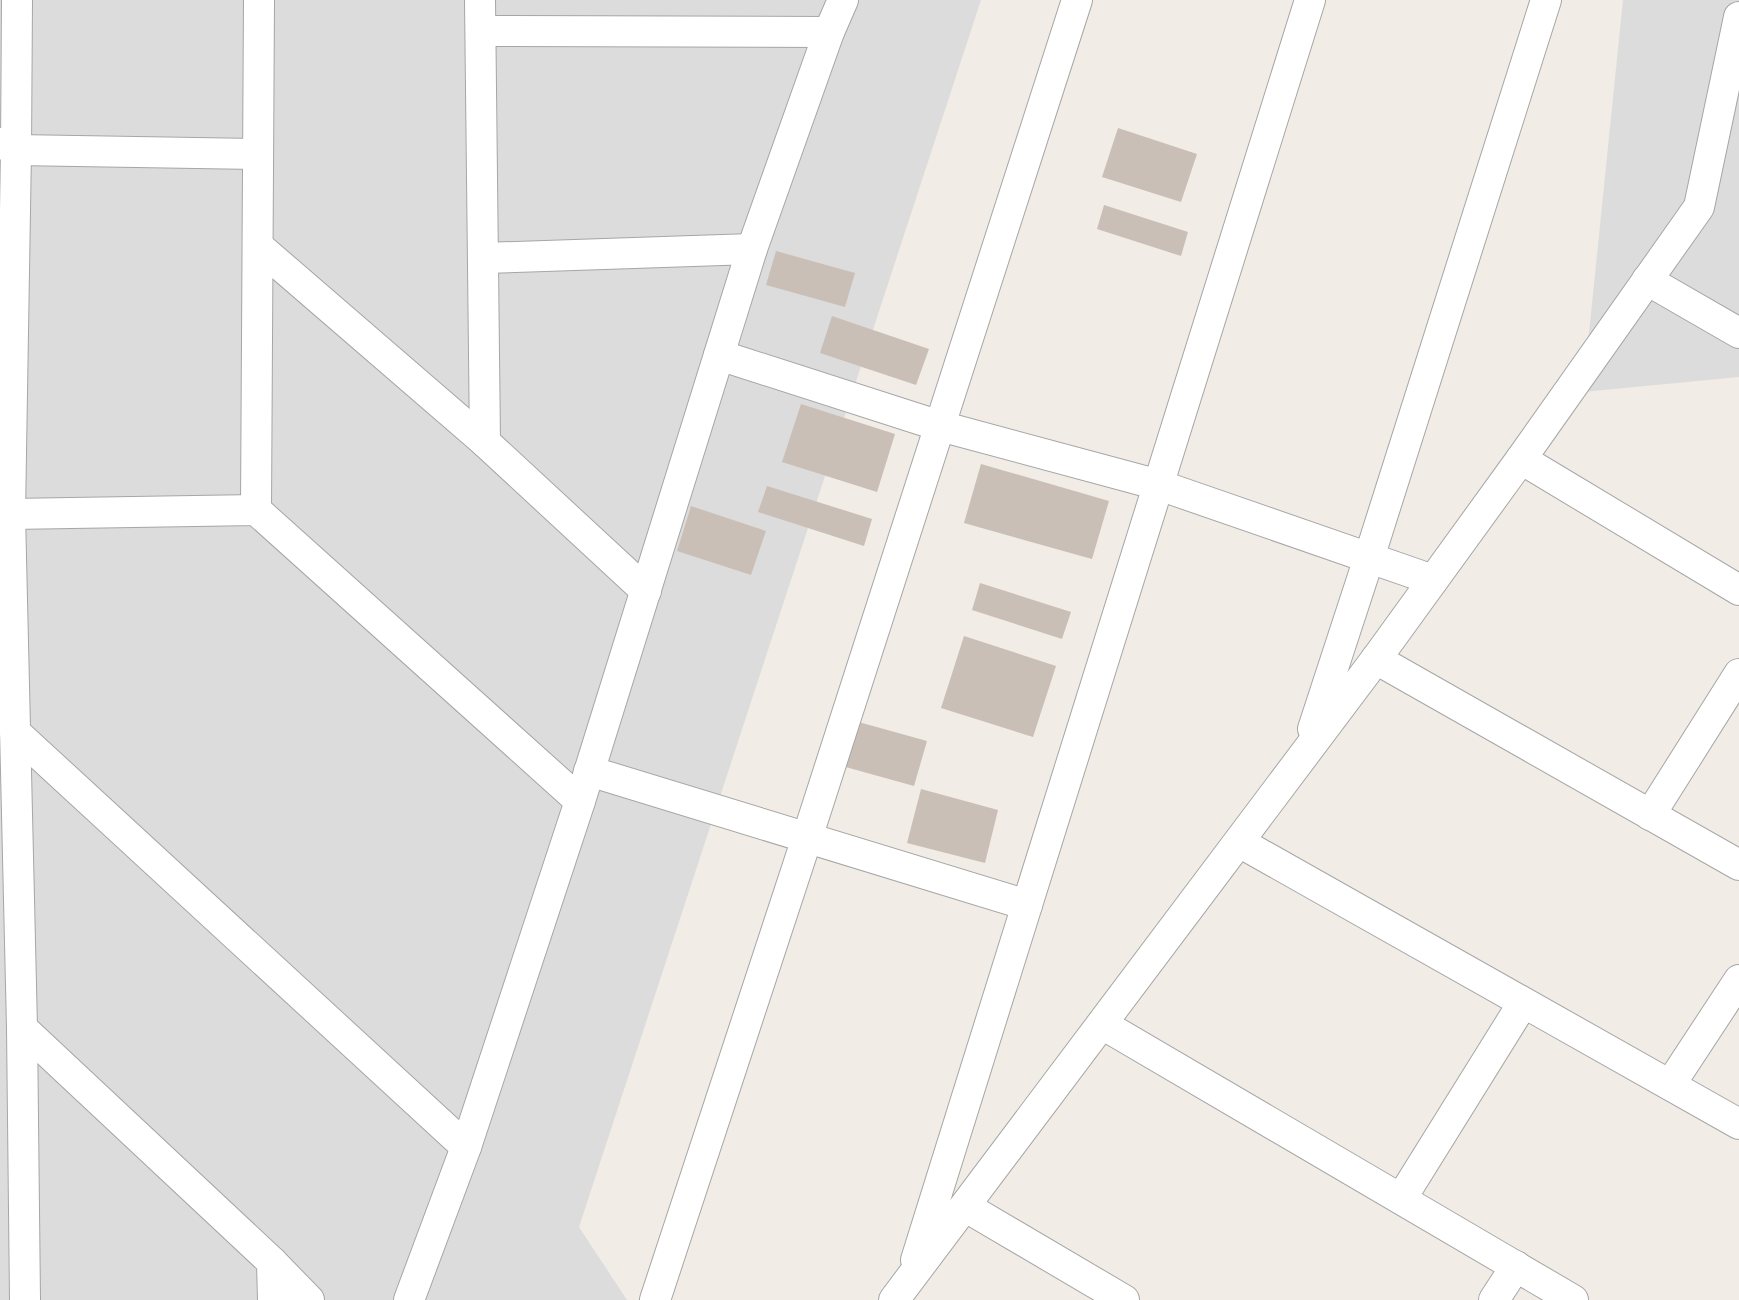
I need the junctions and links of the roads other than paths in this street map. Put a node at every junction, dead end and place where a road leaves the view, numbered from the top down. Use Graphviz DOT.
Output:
graph roads {
  1 [pos="16,0"];
  2 [pos="259,0"];
  3 [pos="481,0"];
  4 [pos="843,0"];
  5 [pos="1077,0"];
  6 [pos="1311,0"];
  7 [pos="1546,0"];
  8 [pos="1739,17"];
  9 [pos="481,31"];
  10 [pos="829,32"];
  11 [pos="1736,47"];
  12 [pos="8,146"];
  13 [pos="257,154"];
  14 [pos="258,246"];
  15 [pos="752,249"];
  16 [pos="484,257"];
  17 [pos="1647,280"];
  18 [pos="1739,332"];
  19 [pos="719,355"];
  20 [pos="940,426"];
  21 [pos="485,442"];
  22 [pos="1521,459"];
  23 [pos="1159,485"];
  24 [pos="256,510"];
  25 [pos="10,514"];
  26 [pos="1369,558"];
  27 [pos="1433,580"];
  28 [pos="1739,590"];
  29 [pos="646,591"];
  30 [pos="1376,659"];
  31 [pos="1739,674"];
  32 [pos="10,712"];
  33 [pos="1305,753"];
  34 [pos="589,771"];
  35 [pos="580,801"];
  36 [pos="1650,815"];
  37 [pos="807,838"];
  38 [pos="1239,842"];
  39 [pos="1739,865"];
  40 [pos="1027,905"];
  41 [pos="1739,980"];
  42 [pos="1523,1003"];
  43 [pos="1102,1024"];
  44 [pos="22,1028"];
  45 [pos="1670,1085"];
  46 [pos="1739,1124"];
  47 [pos="466,1147"];
  48 [pos="1401,1199"];
  49 [pos="966,1207"];
  50 [pos="272,1262"];
  51 [pos="1516,1266"];
  52 [pos="902,1290"];
  53 [pos="25,1300"];
  54 [pos="273,1300"];
  55 [pos="309,1300"];
  56 [pos="409,1300"];
  57 [pos="655,1300"];
  58 [pos="1124,1300"];
  59 [pos="1494,1300"];
  60 [pos="1573,1300"];
  1 -- 12 [label="street"];
  2 -- 13 [label="street"];
  3 -- 9 [label="street"];
  4 -- 10 [label="street"];
  5 -- 20 [label="street"];
  6 -- 23 [label="street"];
  7 -- 26 [label="street"];
  8 -- 11 [label="street"];
  9 -- 10 [label="street"];
  9 -- 16 [label="street"];
  10 -- 15 [label="street"];
  11 -- 17 [label="street"];
  12 -- 13 [label="street"];
  12 -- 25 [label="street"];
  13 -- 14 [label="street"];
  14 -- 21 [label="street"];
  14 -- 24 [label="street"];
  15 -- 16 [label="street"];
  15 -- 19 [label="street"];
  16 -- 21 [label="street"];
  17 -- 18 [label="street"];
  17 -- 22 [label="street"];
  19 -- 20 [label="street"];
  19 -- 29 [label="street"];
  20 -- 23 [label="street"];
  20 -- 37 [label="street"];
  21 -- 29 [label="street"];
  22 -- 27 [label="street"];
  22 -- 28 [label="street"];
  23 -- 26 [label="street"];
  23 -- 40 [label="street"];
  24 -- 25 [label="street"];
  24 -- 35 [label="street"];
  25 -- 32 [label="street"];
  26 -- 27 [label="street"];
  26 -- 33 [label="street"];
  27 -- 30 [label="street"];
  29 -- 34 [label="street"];
  30 -- 33 [label="street"];
  30 -- 36 [label="street"];
  31 -- 36 [label="street"];
  32 -- 44 [label="street"];
  32 -- 47 [label="street"];
  33 -- 38 [label="street"];
  34 -- 35 [label="street"];
  34 -- 37 [label="street"];
  35 -- 47 [label="street"];
  36 -- 39 [label="street"];
  37 -- 40 [label="street"];
  37 -- 57 [label="street"];
  38 -- 42 [label="street"];
  38 -- 43 [label="street"];
  40 -- 52 [label="street"];
  41 -- 45 [label="street"];
  42 -- 45 [label="street"];
  42 -- 48 [label="street"];
  43 -- 48 [label="street"];
  43 -- 49 [label="street"];
  44 -- 50 [label="street"];
  44 -- 53 [label="street"];
  45 -- 46 [label="street"];
  47 -- 56 [label="street"];
  48 -- 51 [label="street"];
  49 -- 52 [label="street"];
  49 -- 58 [label="street"];
  50 -- 54 [label="street"];
  50 -- 55 [label="street"];
  51 -- 59 [label="street"];
  51 -- 60 [label="street"];
}
